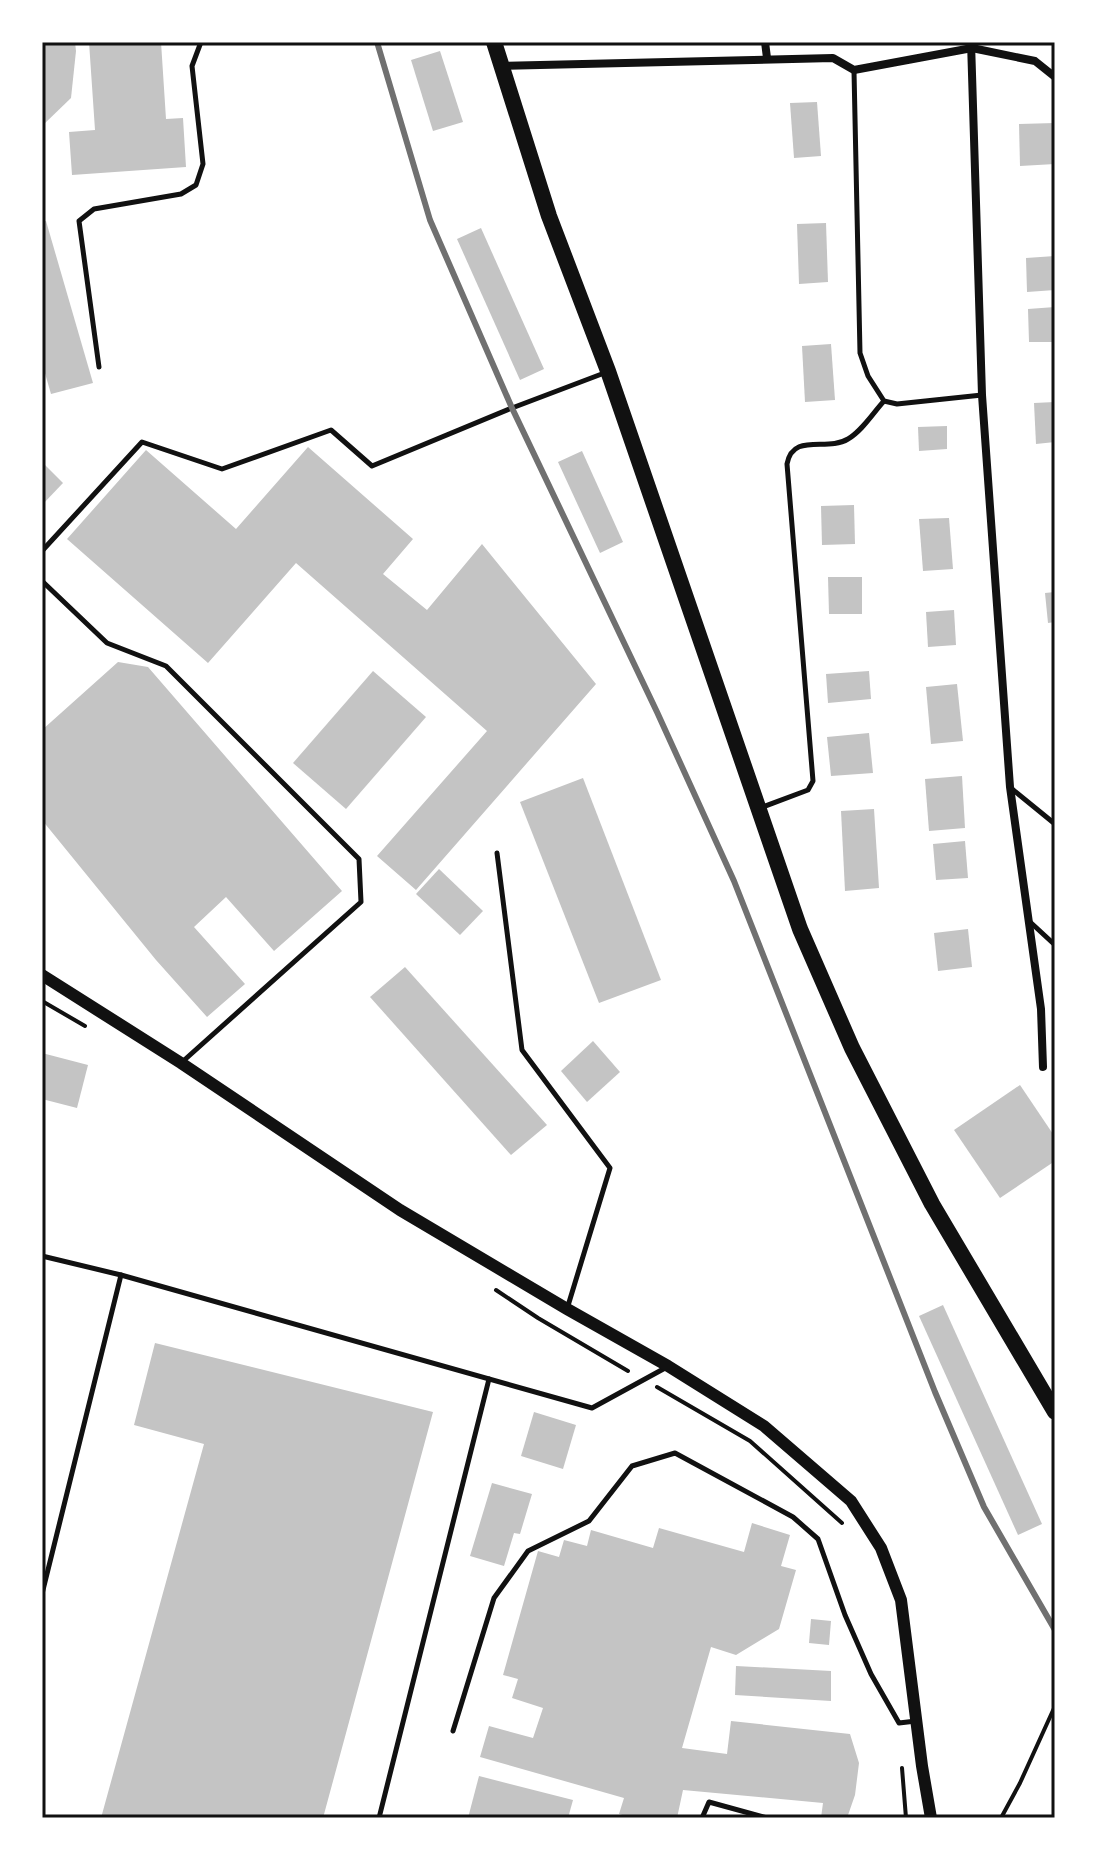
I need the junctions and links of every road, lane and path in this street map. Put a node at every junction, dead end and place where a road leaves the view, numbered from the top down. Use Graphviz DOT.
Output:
graph roads {
  1 [pos="201,42"];
  2 [pos="494,42"];
  3 [pos="765,42"];
  4 [pos="972,45"];
  5 [pos="767,58"];
  6 [pos="501,66"];
  7 [pos="854,70"];
  8 [pos="1055,77"];
  9 [pos="99,367"];
  10 [pos="608,371"];
  11 [pos="982,395"];
  12 [pos="884,401"];
  13 [pos="42,551"];
  14 [pos="42,581"];
  15 [pos="1010,787"];
  16 [pos="760,809"];
  17 [pos="1055,824"];
  18 [pos="497,853"];
  19 [pos="1029,921"];
  20 [pos="1055,945"];
  21 [pos="42,975"];
  22 [pos="42,1001"];
  23 [pos="95,1032"];
  24 [pos="181,1063"];
  25 [pos="1043,1067"];
  26 [pos="42,1256"];
  27 [pos="121,1275"];
  28 [pos="486,1283"];
  29 [pos="567,1309"];
  30 [pos="668,1366"];
  31 [pos="489,1379"];
  32 [pos="644,1380"];
  33 [pos="1055,1412"];
  34 [pos="842,1523"];
  35 [pos="42,1594"];
  36 [pos="1055,1706"];
  37 [pos="917,1721"];
  38 [pos="899,1723"];
  39 [pos="453,1731"];
  40 [pos="379,1818"];
  41 [pos="702,1818"];
  42 [pos="767,1818"];
  43 [pos="906,1818"];
  44 [pos="931,1818"];
  45 [pos="1001,1818"];
  1 -- 9 [label="lane"];
  2 -- 6 [label="main road"];
  3 -- 5 [label="street"];
  4 -- 7 [label="street"];
  4 -- 8 [label="street"];
  4 -- 11 [label="street"];
  5 -- 6 [label="street"];
  5 -- 7 [label="street"];
  6 -- 10 [label="main road"];
  7 -- 12 [label="lane"];
  10 -- 13 [label="lane"];
  10 -- 16 [label="main road"];
  11 -- 12 [label="lane"];
  11 -- 15 [label="street"];
  12 -- 16 [label="lane"];
  14 -- 24 [label="lane"];
  15 -- 17 [label="lane"];
  15 -- 19 [label="street"];
  16 -- 33 [label="main road"];
  18 -- 29 [label="lane"];
  19 -- 20 [label="lane"];
  19 -- 25 [label="street"];
  21 -- 24 [label="street"];
  22 -- 23 [label="path"];
  24 -- 29 [label="street"];
  26 -- 27 [label="lane"];
  27 -- 31 [label="lane"];
  27 -- 35 [label="lane"];
  28 -- 32 [label="path"];
  29 -- 30 [label="street"];
  30 -- 32 [label="lane"];
  30 -- 37 [label="street"];
  31 -- 32 [label="lane"];
  31 -- 40 [label="lane"];
  32 -- 34 [label="path"];
  36 -- 45 [label="path"];
  37 -- 38 [label="lane"];
  37 -- 44 [label="street"];
  38 -- 39 [label="lane"];
  38 -- 43 [label="path"];
  41 -- 42 [label="lane"];
}
